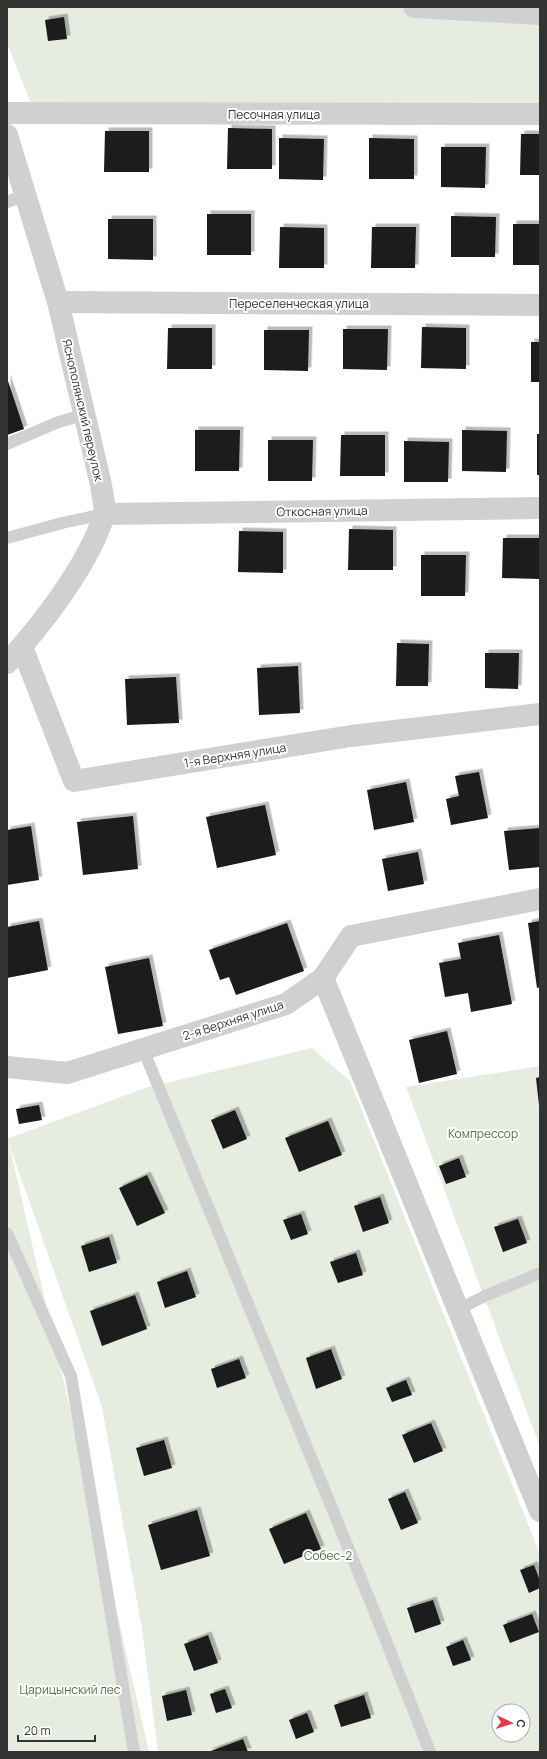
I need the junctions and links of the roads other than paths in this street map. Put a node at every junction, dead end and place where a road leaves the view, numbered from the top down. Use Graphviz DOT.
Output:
graph roads {
  1 [pos="414,7"];
  2 [pos="540,14"];
  3 [pos="7,113"];
  4 [pos="540,114"];
  5 [pos="7,135"];
  6 [pos="16,198"];
  7 [pos="58,302"];
  8 [pos="540,305"];
  9 [pos="85,414"];
  10 [pos="7,444"];
  11 [pos="540,508"];
  12 [pos="104,514"];
  13 [pos="7,538"];
  14 [pos="22,647"];
  15 [pos="7,663"];
  16 [pos="540,714"];
  17 [pos="540,899"];
  18 [pos="323,978"];
  19 [pos="143,1049"];
  20 [pos="7,1067"];
  21 [pos="7,1233"];
  22 [pos="540,1273"];
  23 [pos="459,1309"];
  24 [pos="540,1511"];
  25 [pos="134,1752"];
  26 [pos="430,1752"];
  1 -- 2 [label="street"];
  3 -- 4 [label="street, Песочная улица"];
  5 -- 6 [label="street, Яснополянский переулок"];
  6 -- 7 [label="street, Яснополянский переулок"];
  7 -- 8 [label="street, Переселенческая улица"];
  7 -- 9 [label="street, Яснополянский переулок"];
  9 -- 10 [label="lane"];
  9 -- 12 [label="street, Яснополянский переулок"];
  11 -- 12 [label="street, Откосная улица"];
  12 -- 13 [label="lane"];
  12 -- 14 [label="street, Яснополянский переулок"];
  14 -- 15 [label="street, Яснополянский переулок"];
  14 -- 16 [label="street, 1-я Верхняя улица"];
  17 -- 18 [label="street, 2-я Верхняя улица"];
  18 -- 19 [label="street, 2-я Верхняя улица"];
  18 -- 23 [label="street"];
  19 -- 20 [label="street, 2-я Верхняя улица"];
  19 -- 26 [label="lane"];
  21 -- 25 [label="lane"];
  22 -- 23 [label="lane"];
  23 -- 24 [label="street"];
}
